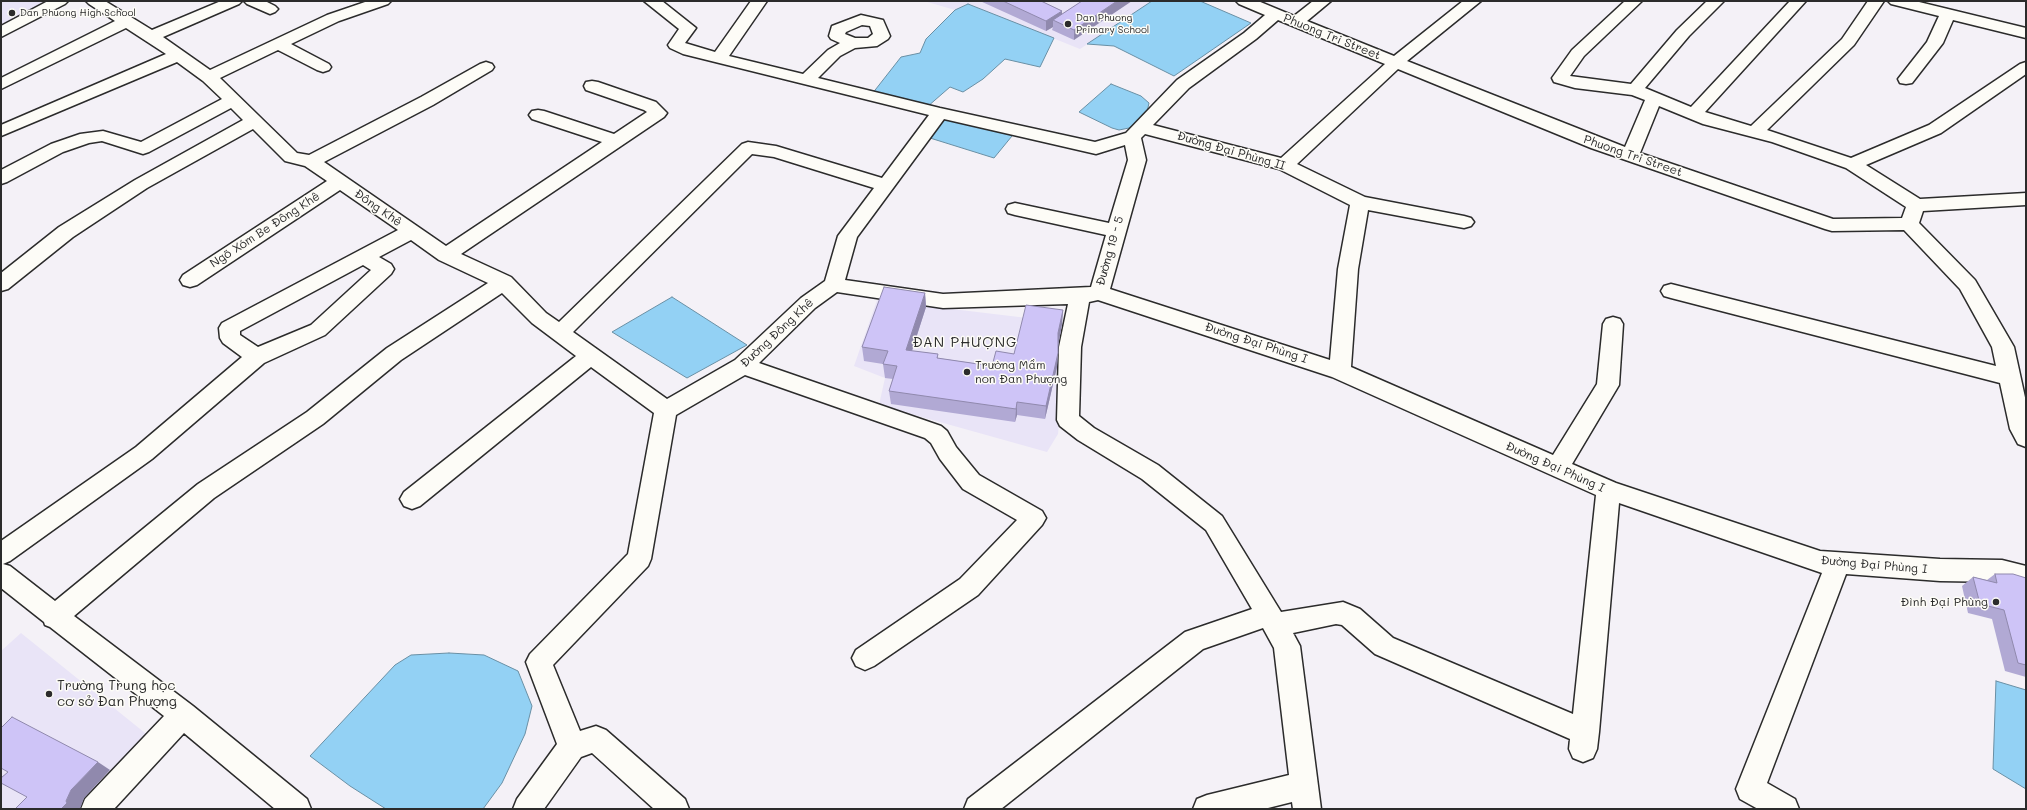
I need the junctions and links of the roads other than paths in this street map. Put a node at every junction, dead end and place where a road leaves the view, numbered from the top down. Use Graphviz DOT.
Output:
graph roads {
  1 [pos="60,1"];
  2 [pos="94,1"];
  3 [pos="234,1"];
  4 [pos="252,1"];
  5 [pos="383,1"];
  6 [pos="652,1"];
  7 [pos="759,1"];
  8 [pos="1244,1"];
  9 [pos="1323,1"];
  10 [pos="1473,1"];
  11 [pos="1634,1"];
  12 [pos="1716,1"];
  13 [pos="1798,1"];
  14 [pos="1876,1"];
  15 [pos="1896,1"];
  16 [pos="270,9"];
  17 [pos="1276,14"];
  18 [pos="1947,15"];
  19 [pos="127,21"];
  20 [pos="1296,22"];
  21 [pos="1,32"];
  22 [pos="2026,33"];
  23 [pos="151,36"];
  24 [pos="278,44"];
  25 [pos="852,44"];
  26 [pos="178,55"];
  27 [pos="719,58"];
  28 [pos="1395,63"];
  29 [pos="323,67"];
  30 [pos="486,67"];
  31 [pos="2026,67"];
  32 [pos="216,73"];
  33 [pos="1906,79"];
  34 [pos="808,80"];
  35 [pos="1,84"];
  36 [pos="592,86"];
  37 [pos="1635,90"];
  38 [pos="1654,98"];
  39 [pos="232,100"];
  40 [pos="940,113"];
  41 [pos="1694,114"];
  42 [pos="538,115"];
  43 [pos="255,122"];
  44 [pos="1,131"];
  45 [pos="1136,132"];
  46 [pos="1755,132"];
  47 [pos="617,141"];
  48 [pos="1630,156"];
  49 [pos="311,161"];
  50 [pos="1852,164"];
  51 [pos="1285,165"];
  52 [pos="1,178"];
  53 [pos="340,181"];
  54 [pos="886,185"];
  55 [pos="2026,199"];
  56 [pos="1360,202"];
  57 [pos="1916,205"];
  58 [pos="1015,209"];
  59 [pos="1464,222"];
  60 [pos="1909,224"];
  61 [pos="412,231"];
  62 [pos="1116,231"];
  63 [pos="446,255"];
  64 [pos="364,257"];
  65 [pos="190,280"];
  66 [pos="504,282"];
  67 [pos="1,284"];
  68 [pos="834,285"];
  69 [pos="1671,291"];
  70 [pos="1090,295"];
  71 [pos="1613,324"];
  72 [pos="560,332"];
  73 [pos="592,355"];
  74 [pos="256,357"];
  75 [pos="743,366"];
  76 [pos="1340,371"];
  77 [pos="2010,377"];
  78 [pos="666,410"];
  79 [pos="2026,438"];
  80 [pos="1557,468"];
  81 [pos="1608,490"];
  82 [pos="412,499"];
  83 [pos="1,554"];
  84 [pos="1838,564"];
  85 [pos="1,574"];
  86 [pos="2026,577"];
  87 [pos="54,616"];
  88 [pos="1272,620"];
  89 [pos="865,658"];
  90 [pos="183,715"];
  91 [pos="572,746"];
  92 [pos="1305,797"];
  93 [pos="95,809"];
  94 [pos="297,809"];
  95 [pos="527,809"];
  96 [pos="675,809"];
  97 [pos="978,809"];
  98 [pos="1208,809"];
  99 [pos="1785,809"];
  1 -- 21 [label="street"];
  2 -- 19 [label="street, Đông Khê"];
  3 -- 23 [label="street"];
  4 -- 16 [label="street"];
  5 -- 24 [label="street"];
  6 -- 27 [label="street"];
  7 -- 27 [label="street"];
  8 -- 17 [label="street, Phuong Tri Street"];
  9 -- 20 [label="street"];
  10 -- 28 [label="street"];
  11 -- 37 [label="street"];
  12 -- 37 [label="street"];
  13 -- 41 [label="street"];
  14 -- 46 [label="street"];
  15 -- 18 [label="street"];
  17 -- 20 [label="street, Phuong Tri Street"];
  17 -- 45 [label="street"];
  18 -- 22 [label="street"];
  18 -- 33 [label="street"];
  19 -- 23 [label="street, Đông Khê"];
  19 -- 35 [label="street"];
  20 -- 28 [label="street, Phuong Tri Street"];
  23 -- 26 [label="street, Đông Khê"];
  24 -- 29 [label="street"];
  24 -- 32 [label="street"];
  25 -- 34 [label="street"];
  26 -- 32 [label="street, Đông Khê"];
  26 -- 44 [label="street"];
  27 -- 34 [label="street"];
  28 -- 48 [label="street, Phuong Tri Street"];
  28 -- 51 [label="street"];
  30 -- 49 [label="street"];
  31 -- 50 [label="street"];
  32 -- 39 [label="street, Đông Khê"];
  34 -- 40 [label="street"];
  36 -- 47 [label="street"];
  37 -- 38 [label="street"];
  38 -- 41 [label="street"];
  38 -- 48 [label="street"];
  39 -- 43 [label="street, Đông Khê"];
  39 -- 52 [label="street"];
  40 -- 45 [label="street"];
  40 -- 54 [label="street"];
  41 -- 46 [label="street"];
  42 -- 47 [label="street"];
  43 -- 49 [label="street, Đông Khê"];
  43 -- 67 [label="street"];
  45 -- 51 [label="street, Đường Đại Phùng II"];
  45 -- 62 [label="street, Đường 19 - 5"];
  46 -- 50 [label="street"];
  47 -- 63 [label="street"];
  48 -- 60 [label="street, Phuong Tri Street"];
  49 -- 53 [label="street, Đông Khê"];
  50 -- 57 [label="street"];
  51 -- 56 [label="street, Đường Đại Phùng II"];
  53 -- 61 [label="street, Đông Khê"];
  53 -- 65 [label="street, Ngõ Xóm Be Đông Khê"];
  54 -- 68 [label="street"];
  54 -- 72 [label="street"];
  55 -- 57 [label="street"];
  56 -- 59 [label="street, Đường Đại Phùng II"];
  56 -- 76 [label="street"];
  57 -- 60 [label="street"];
  58 -- 62 [label="street"];
  60 -- 77 [label="street"];
  61 -- 63 [label="street, Đông Khê"];
  61 -- 64 [label="street"];
  62 -- 70 [label="street, Đường 19 - 5"];
  63 -- 66 [label="street, Đông Khê"];
  64 -- 74 [label="street"];
  64 -- 74 [label="street"];
  66 -- 72 [label="street, Đông Khê"];
  66 -- 87 [label="street"];
  68 -- 70 [label="street"];
  68 -- 75 [label="street, Đường Đông Khê"];
  69 -- 77 [label="street"];
  70 -- 76 [label="street, Đường Đại Phùng I"];
  70 -- 88 [label="street, Đường 19 - 5"];
  71 -- 80 [label="street"];
  72 -- 73 [label="street, Đông Khê"];
  73 -- 78 [label="street, Đông Khê"];
  73 -- 82 [label="street"];
  74 -- 83 [label="street"];
  75 -- 78 [label="street, Đường Đông Khê"];
  75 -- 89 [label="street"];
  76 -- 80 [label="street, Đường Đại Phùng I"];
  77 -- 79 [label="street"];
  78 -- 91 [label="street"];
  80 -- 81 [label="street, Đường Đại Phùng I"];
  81 -- 84 [label="street, Đường Đại Phùng I"];
  81 -- 88 [label="street"];
  84 -- 86 [label="street, Đường Đại Phùng I"];
  84 -- 99 [label="street"];
  85 -- 87 [label="street"];
  87 -- 90 [label="street"];
  88 -- 92 [label="street"];
  88 -- 97 [label="street"];
  90 -- 93 [label="street"];
  90 -- 94 [label="street"];
  91 -- 95 [label="street"];
  91 -- 96 [label="street"];
  92 -- 98 [label="street"];
}
